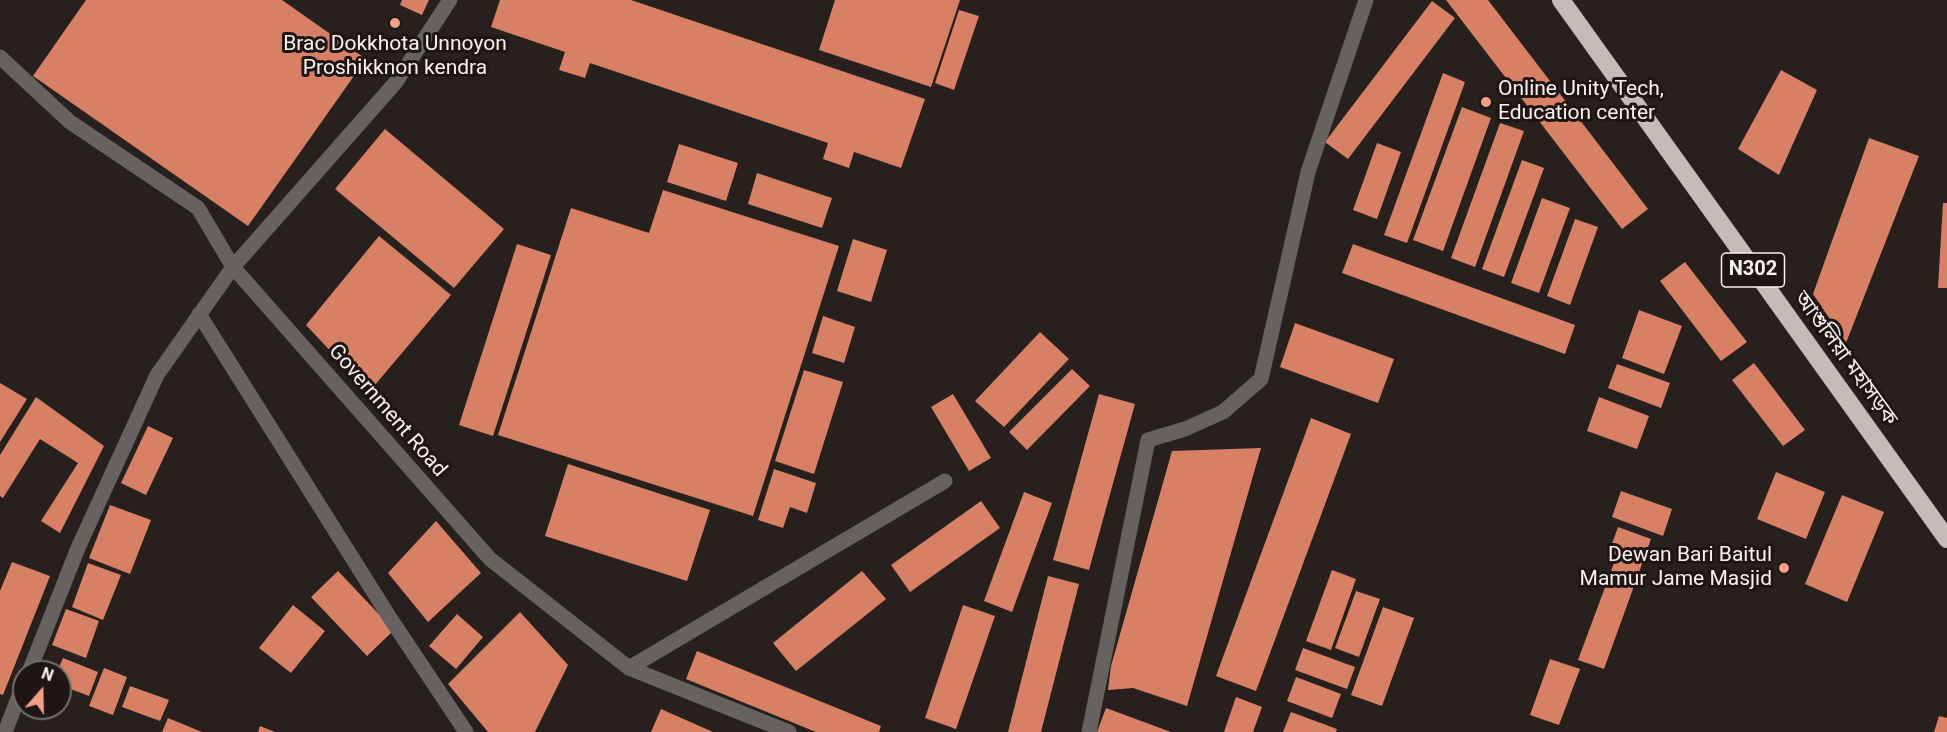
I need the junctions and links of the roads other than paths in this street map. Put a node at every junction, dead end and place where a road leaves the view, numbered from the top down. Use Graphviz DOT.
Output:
graph roads {
  1 [pos="450,0"];
  2 [pos="1366,0"];
  3 [pos="1561,0"];
  4 [pos="0,57"];
  5 [pos="233,267"];
  6 [pos="200,314"];
  7 [pos="945,481"];
  8 [pos="1943,530"];
  9 [pos="33,660"];
  10 [pos="629,668"];
  11 [pos="12,714"];
  12 [pos="5,732"];
  13 [pos="466,732"];
  14 [pos="789,732"];
  15 [pos="1089,732"];
  1 -- 5 [label="street"];
  2 -- 15 [label="street"];
  3 -- 8 [label="highway, আশুলিয়া মহাসড়ক / N302"];
  4 -- 5 [label="street, Government Road"];
  5 -- 6 [label="street"];
  5 -- 10 [label="street, Government Road"];
  6 -- 9 [label="street"];
  6 -- 13 [label="street"];
  7 -- 10 [label="street"];
  10 -- 14 [label="street, Government Road"];
  11 -- 12 [label="street"];
}
